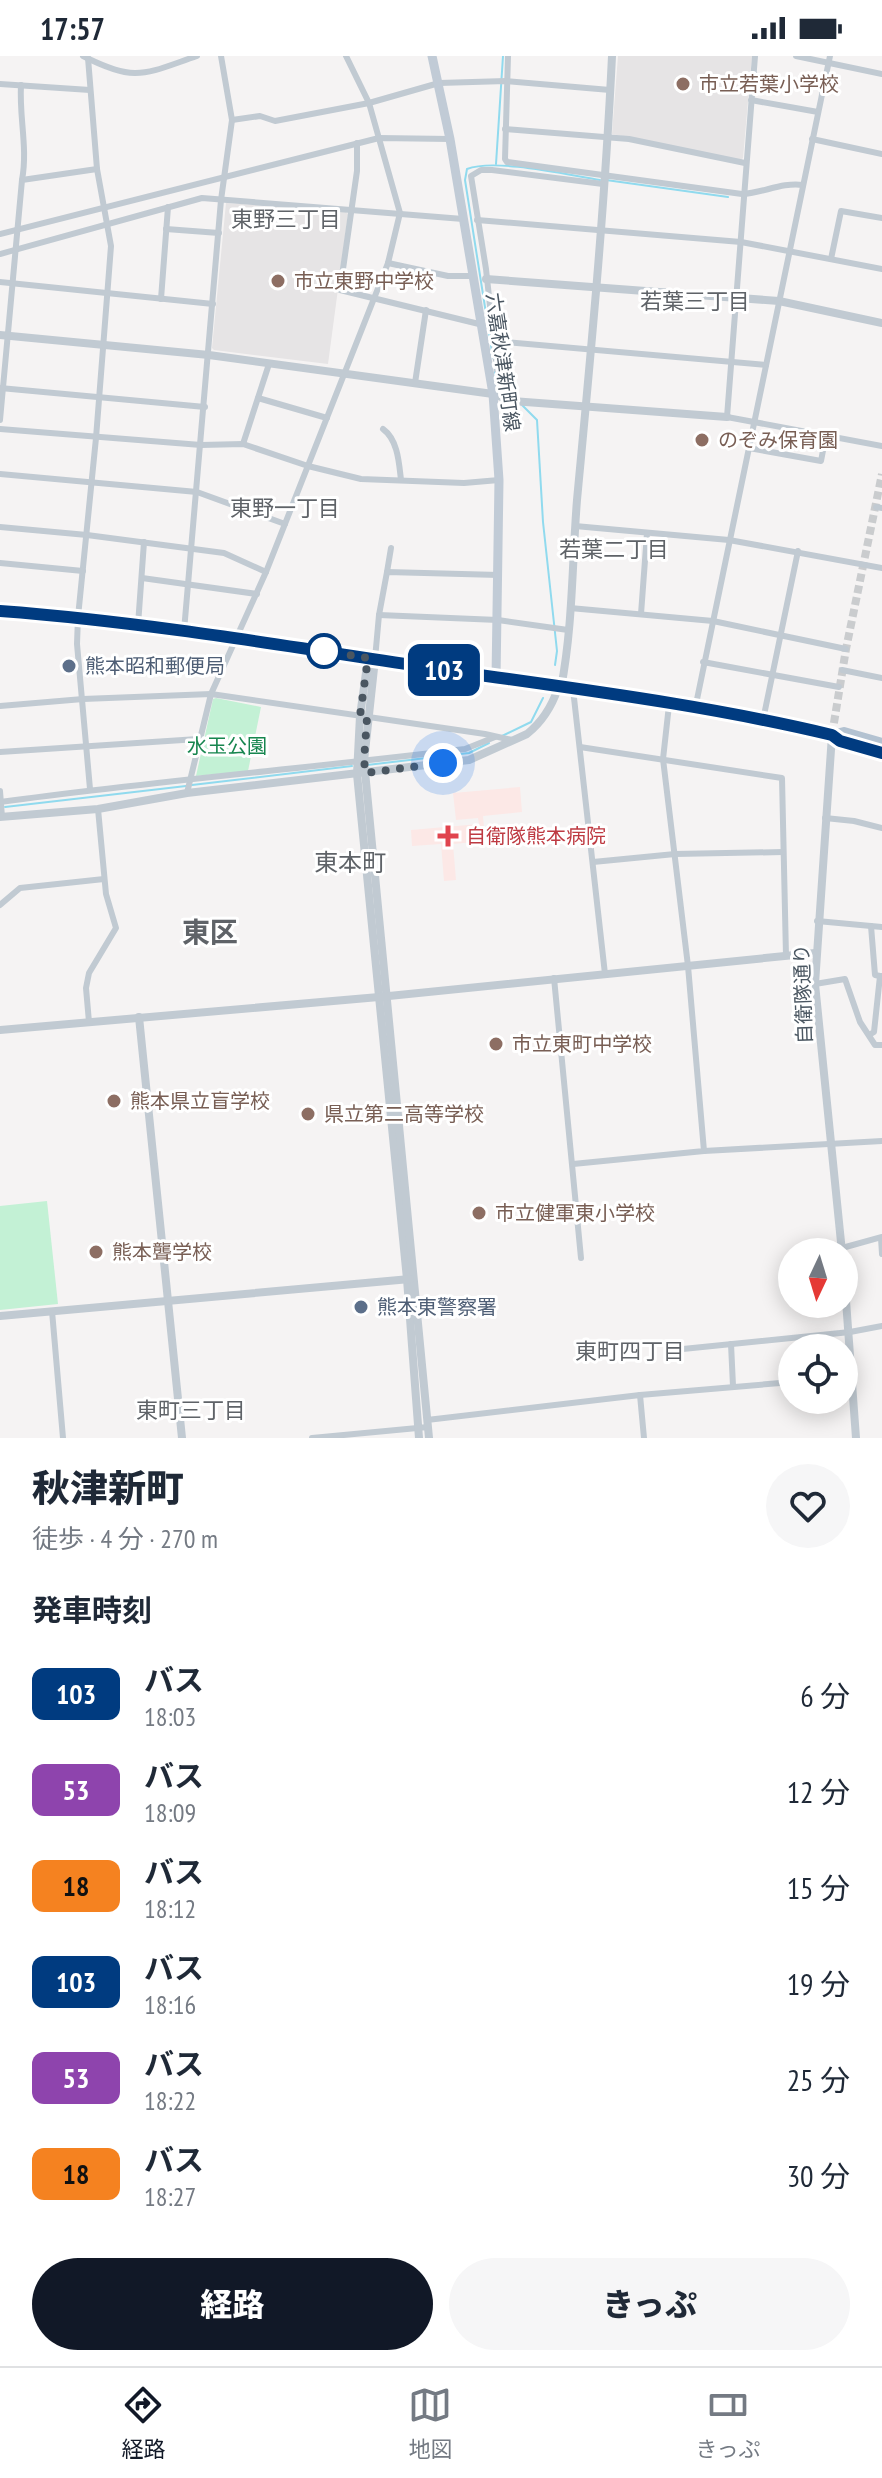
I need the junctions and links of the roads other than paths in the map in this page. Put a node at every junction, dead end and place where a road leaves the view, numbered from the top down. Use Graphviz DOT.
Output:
graph roads {
  1 [pos="197,56"];
  2 [pos="221,56"];
  3 [pos="346,56"];
  4 [pos="432,56"];
  5 [pos="508,56"];
  6 [pos="612,56"];
  7 [pos="755,56"];
  8 [pos="796,56"];
  9 [pos="86,57"];
  10 [pos="830,59"];
  11 [pos="882,74"];
  12 [pos="506,81"];
  13 [pos="439,83"];
  14 [pos="0,84"];
  15 [pos="21,85"];
  16 [pos="90,90"];
  17 [pos="610,90"];
  18 [pos="751,100"];
  19 [pos="369,103"];
  20 [pos="818,112"];
  21 [pos="232,120"];
  22 [pos="505,129"];
  23 [pos="607,137"];
  24 [pos="379,138"];
  25 [pos="450,139"];
  26 [pos="812,139"];
  27 [pos="357,143"];
  28 [pos="882,154"];
  29 [pos="745,163"];
  30 [pos="97,169"];
  31 [pos="224,176"];
  32 [pos="22,180"];
  33 [pos="604,180"];
  34 [pos="803,185"];
  35 [pos="742,194"];
  36 [pos="221,200"];
  37 [pos="104,207"];
  38 [pos="168,207"];
  39 [pos="351,209"];
  40 [pos="400,213"];
  41 [pos="882,218"];
  42 [pos="463,219"];
  43 [pos="477,220"];
  44 [pos="107,224"];
  45 [pos="166,229"];
  46 [pos="17,230"];
  47 [pos="601,231"];
  48 [pos="219,233"];
  49 [pos="0,234"];
  50 [pos="741,242"];
  51 [pos="16,250"];
  52 [pos="789,252"];
  53 [pos="0,254"];
  54 [pos="831,259"];
  55 [pos="388,263"];
  56 [pos="882,269"];
  57 [pos="478,278"];
  58 [pos="0,282"];
  59 [pos="12,283"];
  60 [pos="596,286"];
  61 [pos="109,293"];
  62 [pos="375,298"];
  63 [pos="737,298"];
  64 [pos="161,299"];
  65 [pos="779,301"];
  66 [pos="213,304"];
  67 [pos="426,310"];
  68 [pos="882,323"];
  69 [pos="479,324"];
  70 [pos="4,335"];
  71 [pos="494,341"];
  72 [pos="104,345"];
  73 [pos="592,349"];
  74 [pos="209,355"];
  75 [pos="731,360"];
  76 [pos="269,364"];
  77 [pos="766,365"];
  78 [pos="345,373"];
  79 [pos="415,383"];
  80 [pos="1,388"];
  81 [pos="493,394"];
  82 [pos="99,397"];
  83 [pos="258,398"];
  84 [pos="514,401"];
  85 [pos="586,406"];
  86 [pos="205,407"];
  87 [pos="727,417"];
  88 [pos="327,418"];
  89 [pos="0,420"];
  90 [pos="755,420"];
  91 [pos="0,429"];
  92 [pos="383,429"];
  93 [pos="826,435"];
  94 [pos="96,438"];
  95 [pos="243,444"];
  96 [pos="201,445"];
  97 [pos="882,446"];
  98 [pos="749,448"];
  99 [pos="308,466"];
  100 [pos="0,474"];
  101 [pos="401,480"];
  102 [pos="499,480"];
  103 [pos="91,483"];
  104 [pos="197,492"];
  105 [pos="285,524"];
  106 [pos="575,526"];
  107 [pos="0,527"];
  108 [pos="647,533"];
  109 [pos="87,535"];
  110 [pos="729,540"];
  111 [pos="144,542"];
  112 [pos="192,548"];
  113 [pos="391,548"];
  114 [pos="798,551"];
  115 [pos="0,563"];
  116 [pos="882,568"];
  117 [pos="83,571"];
  118 [pos="266,572"];
  119 [pos="387,572"];
  120 [pos="499,575"];
  121 [pos="142,578"];
  122 [pos="189,584"];
  123 [pos="257,594"];
  124 [pos="570,608"];
  125 [pos="0,611"];
  126 [pos="641,614"];
  127 [pos="379,615"];
  128 [pos="78,617"];
  129 [pos="498,620"];
  130 [pos="713,621"];
  131 [pos="138,625"];
  132 [pos="568,630"];
  133 [pos="184,631"];
  134 [pos="781,634"];
  135 [pos="238,638"];
  136 [pos="846,649"];
  137 [pos="372,659"];
  138 [pos="703,662"];
  139 [pos="842,670"];
  140 [pos="773,674"];
  141 [pos="496,678"];
  142 [pos="882,678"];
  143 [pos="839,687"];
  144 [pos="560,688"];
  145 [pos="573,689"];
  146 [pos="211,694"];
  147 [pos="83,699"];
  148 [pos="669,705"];
  149 [pos="0,706"];
  150 [pos="695,709"];
  151 [pos="364,717"];
  152 [pos="763,721"];
  153 [pos="832,735"];
  154 [pos="495,737"];
  155 [pos="198,739"];
  156 [pos="509,740"];
  157 [pos="882,743"];
  158 [pos="87,745"];
  159 [pos="580,747"];
  160 [pos="0,752"];
  161 [pos="882,753"];
  162 [pos="663,759"];
  163 [pos="361,768"];
  164 [pos="188,786"];
  165 [pos="90,789"];
  166 [pos="0,791"];
  167 [pos="1,809"];
  168 [pos="98,809"];
  169 [pos="825,818"];
  170 [pos="882,828"];
  171 [pos="783,852"];
  172 [pos="675,854"];
  173 [pos="593,862"];
  174 [pos="104,879"];
  175 [pos="0,905"];
  176 [pos="817,921"];
  177 [pos="871,926"];
  178 [pos="882,927"];
  179 [pos="815,953"];
  180 [pos="786,956"];
  181 [pos="688,966"];
  182 [pos="605,974"];
  183 [pos="881,976"];
  184 [pos="554,978"];
  185 [pos="815,984"];
  186 [pos="383,996"];
  187 [pos="139,1017"];
  188 [pos="89,1022"];
  189 [pos="0,1030"];
  190 [pos="869,1035"];
  191 [pos="882,1045"];
  192 [pos="882,1141"];
  193 [pos="830,1143"];
  194 [pos="704,1151"];
  195 [pos="573,1164"];
  196 [pos="841,1238"];
  197 [pos="882,1238"];
  198 [pos="858,1245"];
  199 [pos="882,1254"];
  200 [pos="581,1258"];
  201 [pos="410,1278"];
  202 [pos="167,1300"];
  203 [pos="52,1311"];
  204 [pos="0,1316"];
  205 [pos="849,1318"];
  206 [pos="882,1326"];
  207 [pos="850,1332"];
  208 [pos="731,1344"];
  209 [pos="673,1350"];
  210 [pos="778,1383"];
  211 [pos="733,1386"];
  212 [pos="640,1395"];
  213 [pos="853,1414"];
  214 [pos="423,1428"];
  215 [pos="63,1438"];
  216 [pos="182,1438"];
  217 [pos="312,1438"];
  218 [pos="429,1438"];
  219 [pos="644,1438"];
  220 [pos="856,1438"];
  1 -- 9 [label="street"];
  2 -- 21 [label="street"];
  3 -- 19 [label="street"];
  4 -- 13 [label="main road, 六嘉秋津新町線"];
  5 -- 12 [label="street"];
  6 -- 17 [label="street"];
  7 -- 18 [label="street"];
  8 -- 10 [label="street"];
  9 -- 16 [label="street"];
  10 -- 11 [label="street"];
  10 -- 20 [label="street"];
  12 -- 13 [label="street"];
  12 -- 17 [label="street"];
  12 -- 22 [label="street"];
  13 -- 19 [label="street"];
  13 -- 25 [label="main road, 六嘉秋津新町線"];
  14 -- 15 [label="street"];
  15 -- 16 [label="street"];
  15 -- 32 [label="street"];
  16 -- 30 [label="street"];
  17 -- 23 [label="street"];
  18 -- 20 [label="street"];
  18 -- 29 [label="street"];
  19 -- 21 [label="street"];
  19 -- 24 [label="street"];
  20 -- 26 [label="street"];
  21 -- 31 [label="street"];
  22 -- 23 [label="street"];
  22 -- 33 [label="street"];
  23 -- 29 [label="street"];
  23 -- 33 [label="street"];
  24 -- 25 [label="street"];
  24 -- 27 [label="street"];
  24 -- 40 [label="street"];
  25 -- 42 [label="main road, 六嘉秋津新町線"];
  26 -- 28 [label="street"];
  26 -- 34 [label="street"];
  27 -- 31 [label="street"];
  27 -- 39 [label="street"];
  29 -- 35 [label="street"];
  30 -- 32 [label="street"];
  30 -- 37 [label="street"];
  31 -- 36 [label="street"];
  31 -- 37 [label="street"];
  32 -- 46 [label="street"];
  33 -- 35 [label="street"];
  33 -- 43 [label="street"];
  33 -- 47 [label="street"];
  34 -- 35 [label="street"];
  34 -- 52 [label="street"];
  35 -- 50 [label="street"];
  36 -- 38 [label="street"];
  36 -- 39 [label="street"];
  36 -- 48 [label="street"];
  37 -- 44 [label="street"];
  37 -- 46 [label="street"];
  38 -- 44 [label="street"];
  38 -- 45 [label="street"];
  39 -- 40 [label="street"];
  39 -- 62 [label="street"];
  40 -- 42 [label="street"];
  40 -- 55 [label="street"];
  41 -- 54 [label="street"];
  42 -- 57 [label="main road, 六嘉秋津新町線"];
  43 -- 47 [label="street"];
  43 -- 57 [label="street"];
  44 -- 51 [label="street"];
  44 -- 61 [label="street"];
  45 -- 48 [label="street"];
  45 -- 64 [label="street"];
  46 -- 49 [label="street"];
  46 -- 51 [label="street"];
  47 -- 50 [label="street"];
  47 -- 60 [label="street"];
  48 -- 66 [label="street"];
  50 -- 52 [label="street"];
  50 -- 63 [label="street"];
  51 -- 53 [label="street"];
  51 -- 59 [label="street"];
  52 -- 54 [label="street"];
  52 -- 65 [label="street"];
  54 -- 56 [label="street"];
  55 -- 57 [label="street"];
  55 -- 62 [label="street"];
  57 -- 60 [label="street"];
  57 -- 69 [label="main road, 六嘉秋津新町線"];
  57 -- 71 [label="street"];
  58 -- 59 [label="street"];
  59 -- 61 [label="street"];
  59 -- 70 [label="street"];
  60 -- 63 [label="street"];
  60 -- 73 [label="street"];
  61 -- 64 [label="street"];
  61 -- 72 [label="street"];
  62 -- 67 [label="street"];
  62 -- 78 [label="street"];
  63 -- 65 [label="street"];
  63 -- 75 [label="street"];
  64 -- 66 [label="street"];
  65 -- 68 [label="street"];
  65 -- 77 [label="street"];
  66 -- 74 [label="street"];
  67 -- 69 [label="street"];
  67 -- 79 [label="street"];
  69 -- 81 [label="main road, 六嘉秋津新町線"];
  70 -- 72 [label="street"];
  70 -- 80 [label="street"];
  71 -- 73 [label="street"];
  71 -- 84 [label="street"];
  72 -- 74 [label="street"];
  72 -- 82 [label="street"];
  73 -- 75 [label="street"];
  73 -- 85 [label="street"];
  74 -- 76 [label="street"];
  74 -- 86 [label="street"];
  75 -- 77 [label="street"];
  75 -- 87 [label="street"];
  76 -- 78 [label="street"];
  76 -- 83 [label="street"];
  77 -- 90 [label="street"];
  78 -- 79 [label="street"];
  78 -- 88 [label="street"];
  79 -- 81 [label="street"];
  80 -- 82 [label="street"];
  80 -- 89 [label="street"];
  81 -- 84 [label="street"];
  81 -- 102 [label="main road, 六嘉秋津新町線"];
  82 -- 86 [label="street"];
  82 -- 94 [label="street"];
  83 -- 88 [label="street"];
  83 -- 95 [label="street"];
  84 -- 85 [label="street"];
  85 -- 87 [label="street"];
  85 -- 106 [label="street"];
  86 -- 96 [label="street"];
  87 -- 90 [label="street"];
  88 -- 99 [label="street"];
  90 -- 93 [label="street"];
  90 -- 98 [label="street"];
  91 -- 94 [label="street"];
  92 -- 101 [label="street"];
  93 -- 97 [label="street"];
  93 -- 98 [label="street"];
  94 -- 96 [label="street"];
  94 -- 103 [label="street"];
  95 -- 96 [label="street"];
  95 -- 99 [label="street"];
  96 -- 104 [label="street"];
  98 -- 110 [label="street"];
  99 -- 101 [label="street"];
  99 -- 105 [label="street"];
  100 -- 103 [label="street"];
  101 -- 102 [label="street"];
  102 -- 120 [label="main road, 六嘉秋津新町線"];
  103 -- 104 [label="street"];
  103 -- 109 [label="street"];
  104 -- 105 [label="street"];
  104 -- 112 [label="street"];
  105 -- 118 [label="street"];
  106 -- 108 [label="street"];
  106 -- 124 [label="street"];
  107 -- 109 [label="street"];
  108 -- 110 [label="street"];
  108 -- 126 [label="street"];
  109 -- 111 [label="street"];
  109 -- 117 [label="street"];
  110 -- 114 [label="street"];
  110 -- 130 [label="street"];
  111 -- 112 [label="street"];
  111 -- 121 [label="street"];
  112 -- 118 [label="street"];
  112 -- 122 [label="street"];
  113 -- 119 [label="street"];
  114 -- 116 [label="street"];
  114 -- 134 [label="street"];
  115 -- 117 [label="street"];
  117 -- 128 [label="street"];
  118 -- 123 [label="street"];
  119 -- 120 [label="street"];
  119 -- 127 [label="street"];
  120 -- 129 [label="main road, 六嘉秋津新町線"];
  121 -- 122 [label="street"];
  121 -- 131 [label="street"];
  122 -- 123 [label="street"];
  122 -- 133 [label="street"];
  123 -- 135 [label="street"];
  124 -- 126 [label="street"];
  124 -- 132 [label="street"];
  125 -- 128 [label="main road"];
  126 -- 130 [label="street"];
  127 -- 129 [label="street"];
  127 -- 137 [label="street"];
  128 -- 131 [label="main road"];
  128 -- 147 [label="street"];
  129 -- 132 [label="street"];
  129 -- 141 [label="main road, 六嘉秋津新町線"];
  130 -- 134 [label="street"];
  130 -- 138 [label="street"];
  131 -- 133 [label="main road"];
  132 -- 144 [label="street"];
  133 -- 135 [label="main road"];
  134 -- 136 [label="street"];
  134 -- 140 [label="street"];
  135 -- 137 [label="main road"];
  135 -- 146 [label="street"];
  137 -- 141 [label="main road"];
  137 -- 151 [label="street"];
  138 -- 140 [label="street"];
  138 -- 150 [label="street"];
  139 -- 142 [label="street"];
  140 -- 143 [label="street"];
  140 -- 152 [label="street"];
  141 -- 144 [label="main road"];
  144 -- 145 [label="main road"];
  144 -- 156 [label="street"];
  145 -- 148 [label="main road"];
  145 -- 159 [label="street"];
  146 -- 147 [label="street"];
  146 -- 151 [label="street"];
  146 -- 155 [label="street"];
  147 -- 149 [label="street"];
  147 -- 158 [label="street"];
  148 -- 150 [label="main road"];
  148 -- 162 [label="street"];
  150 -- 152 [label="main road"];
  151 -- 154 [label="street"];
  151 -- 163 [label="street"];
  152 -- 153 [label="main road"];
  153 -- 157 [label="main road"];
  153 -- 161 [label="main road"];
  153 -- 169 [label="street, 自衛隊通り"];
  154 -- 156 [label="street"];
  154 -- 163 [label="street"];
  155 -- 158 [label="street"];
  155 -- 164 [label="street"];
  156 -- 163 [label="street"];
  158 -- 160 [label="street"];
  158 -- 165 [label="street"];
  159 -- 162 [label="street"];
  159 -- 173 [label="street"];
  162 -- 171 [label="street"];
  162 -- 172 [label="street"];
  163 -- 164 [label="street"];
  163 -- 164 [label="street"];
  163 -- 186 [label="street"];
  164 -- 165 [label="street"];
  164 -- 168 [label="street"];
  165 -- 167 [label="street"];
  166 -- 167 [label="street"];
  167 -- 168 [label="street"];
  168 -- 174 [label="street"];
  169 -- 170 [label="street"];
  169 -- 176 [label="street, 自衛隊通り"];
  171 -- 172 [label="street"];
  171 -- 180 [label="street"];
  172 -- 173 [label="street"];
  172 -- 181 [label="street"];
  173 -- 182 [label="street"];
  174 -- 175 [label="street"];
  174 -- 188 [label="street"];
  176 -- 177 [label="street"];
  176 -- 179 [label="street, 自衛隊通り"];
  177 -- 178 [label="street"];
  177 -- 183 [label="street"];
  179 -- 180 [label="street"];
  179 -- 185 [label="street, 自衛隊通り"];
  180 -- 181 [label="street"];
  181 -- 182 [label="street"];
  181 -- 194 [label="street"];
  182 -- 184 [label="street"];
  183 -- 190 [label="street"];
  184 -- 186 [label="street"];
  184 -- 195 [label="street"];
  185 -- 190 [label="street"];
  185 -- 193 [label="street, 自衛隊通り"];
  186 -- 187 [label="street"];
  186 -- 201 [label="street"];
  187 -- 188 [label="street"];
  187 -- 202 [label="street"];
  188 -- 189 [label="street"];
  190 -- 191 [label="street"];
  192 -- 193 [label="street"];
  193 -- 194 [label="street"];
  193 -- 196 [label="street, 自衛隊通り"];
  194 -- 195 [label="street"];
  195 -- 200 [label="street"];
  197 -- 198 [label="street"];
  197 -- 199 [label="street"];
  201 -- 202 [label="street"];
  201 -- 214 [label="street"];
  202 -- 203 [label="street"];
  202 -- 216 [label="street"];
  203 -- 204 [label="street"];
  203 -- 215 [label="street"];
  205 -- 207 [label="street"];
  206 -- 207 [label="street"];
  207 -- 208 [label="street"];
  208 -- 209 [label="street"];
  208 -- 211 [label="street"];
  210 -- 211 [label="street"];
  211 -- 212 [label="street"];
  212 -- 214 [label="street"];
  212 -- 219 [label="street"];
  213 -- 220 [label="street"];
  214 -- 217 [label="street"];
  214 -- 218 [label="street"];
}
